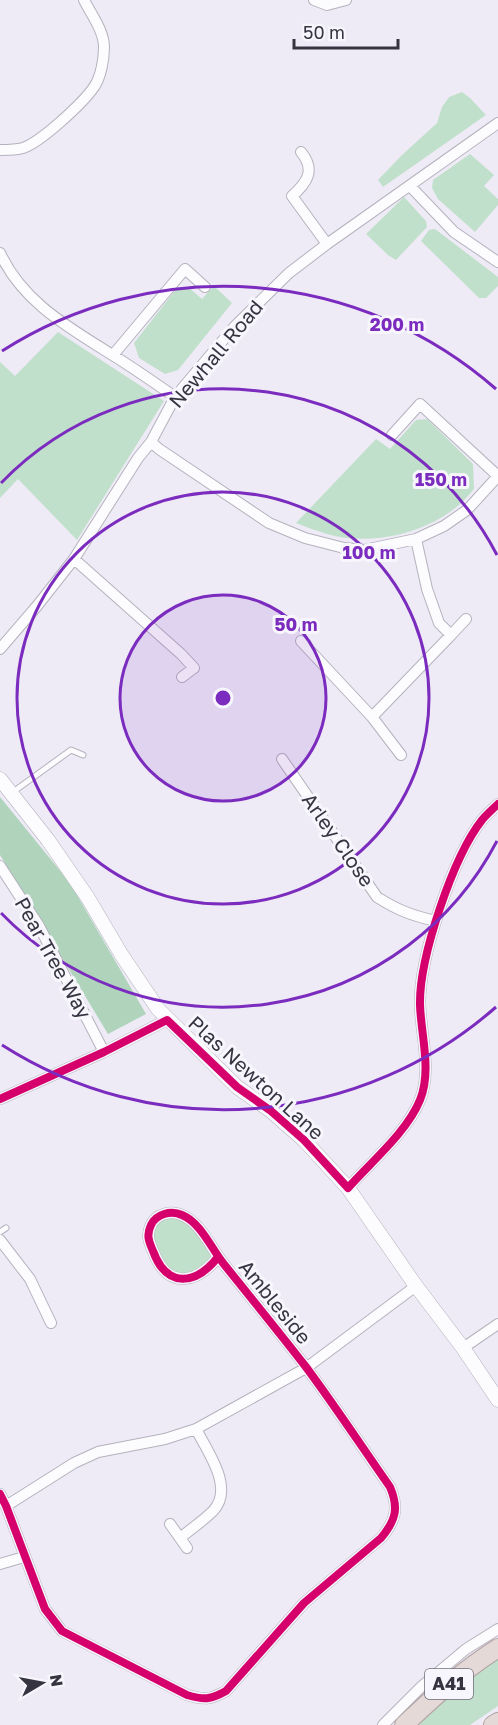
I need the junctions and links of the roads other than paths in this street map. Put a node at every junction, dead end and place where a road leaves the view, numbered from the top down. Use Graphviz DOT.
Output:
graph roads {
  1 [pos="84,0"];
  2 [pos="314,0"];
  3 [pos="346,0"];
  4 [pos="498,123"];
  5 [pos="0,150"];
  6 [pos="301,152"];
  7 [pos="410,186"];
  8 [pos="327,244"];
  9 [pos="0,253"];
  10 [pos="498,262"];
  11 [pos="205,287"];
  12 [pos="113,355"];
  13 [pos="175,397"];
  14 [pos="392,435"];
  15 [pos="151,442"];
  16 [pos="498,476"];
  17 [pos="416,539"];
  18 [pos="74,559"];
  19 [pos="466,619"];
  20 [pos="451,635"];
  21 [pos="301,641"];
  22 [pos="0,649"];
  23 [pos="182,677"];
  24 [pos="372,717"];
  25 [pos="83,755"];
  26 [pos="401,755"];
  27 [pos="282,759"];
  28 [pos="0,779"];
  29 [pos="12,793"];
  30 [pos="498,804"];
  31 [pos="0,866"];
  32 [pos="436,921"];
  33 [pos="168,1020"];
  34 [pos="104,1052"];
  35 [pos="0,1099"];
  36 [pos="348,1188"];
  37 [pos="0,1240"];
  38 [pos="218,1257"];
  39 [pos="416,1286"];
  40 [pos="51,1323"];
  41 [pos="498,1323"];
  42 [pos="463,1348"];
  43 [pos="306,1368"];
  44 [pos="498,1400"];
  45 [pos="196,1429"];
  46 [pos="0,1494"];
  47 [pos="6,1506"];
  48 [pos="170,1524"];
  49 [pos="180,1538"];
  50 [pos="187,1548"];
  51 [pos="24,1557"];
  52 [pos="0,1564"];
  53 [pos="498,1629"];
  54 [pos="498,1648"];
  55 [pos="498,1722"];
  56 [pos="383,1725"];
  57 [pos="404,1725"];
  58 [pos="493,1725"];
  1 -- 5 [label="street"];
  2 -- 3 [label="street"];
  4 -- 7 [label="street, Newhall Road"];
  6 -- 8 [label="street"];
  7 -- 8 [label="street, Newhall Road"];
  7 -- 10 [label="street"];
  8 -- 13 [label="street, Newhall Road"];
  9 -- 12 [label="street"];
  11 -- 12 [label="street"];
  12 -- 13 [label="street"];
  13 -- 15 [label="street, Newhall Road"];
  14 -- 16 [label="street"];
  15 -- 17 [label="street"];
  15 -- 18 [label="street, Newhall Road"];
  16 -- 17 [label="street"];
  17 -- 20 [label="street"];
  18 -- 22 [label="street, Newhall Road"];
  18 -- 23 [label="street"];
  19 -- 20 [label="street"];
  20 -- 24 [label="street"];
  21 -- 24 [label="street"];
  24 -- 26 [label="street"];
  25 -- 29 [label="lane"];
  27 -- 32 [label="street, Arley Close"];
  28 -- 29 [label="street, Plas Newton Lane"];
  29 -- 33 [label="street, Plas Newton Lane"];
  30 -- 32 [label="street"];
  31 -- 34 [label="street, Pear Tree Way"];
  32 -- 36 [label="street"];
  33 -- 34 [label="street"];
  33 -- 36 [label="street, Plas Newton Lane"];
  34 -- 35 [label="street"];
  36 -- 39 [label="street, Plas Newton Lane"];
  37 -- 40 [label="street"];
  38 -- 38 [label="street, Ambleside"];
  38 -- 43 [label="street, Ambleside"];
  39 -- 42 [label="street, Plas Newton Lane"];
  39 -- 43 [label="street"];
  41 -- 42 [label="street"];
  42 -- 44 [label="street, Plas Newton Lane"];
  43 -- 45 [label="street"];
  43 -- 51 [label="street, Ambleside"];
  45 -- 47 [label="street"];
  45 -- 49 [label="street"];
  46 -- 47 [label="street, Ambleside"];
  47 -- 51 [label="street, Ambleside"];
  48 -- 49 [label="street"];
  49 -- 50 [label="street"];
  51 -- 52 [label="street"];
  53 -- 56 [label="street"];
  54 -- 57 [label="highway, A41"];
  55 -- 58 [label="highway"];
}
